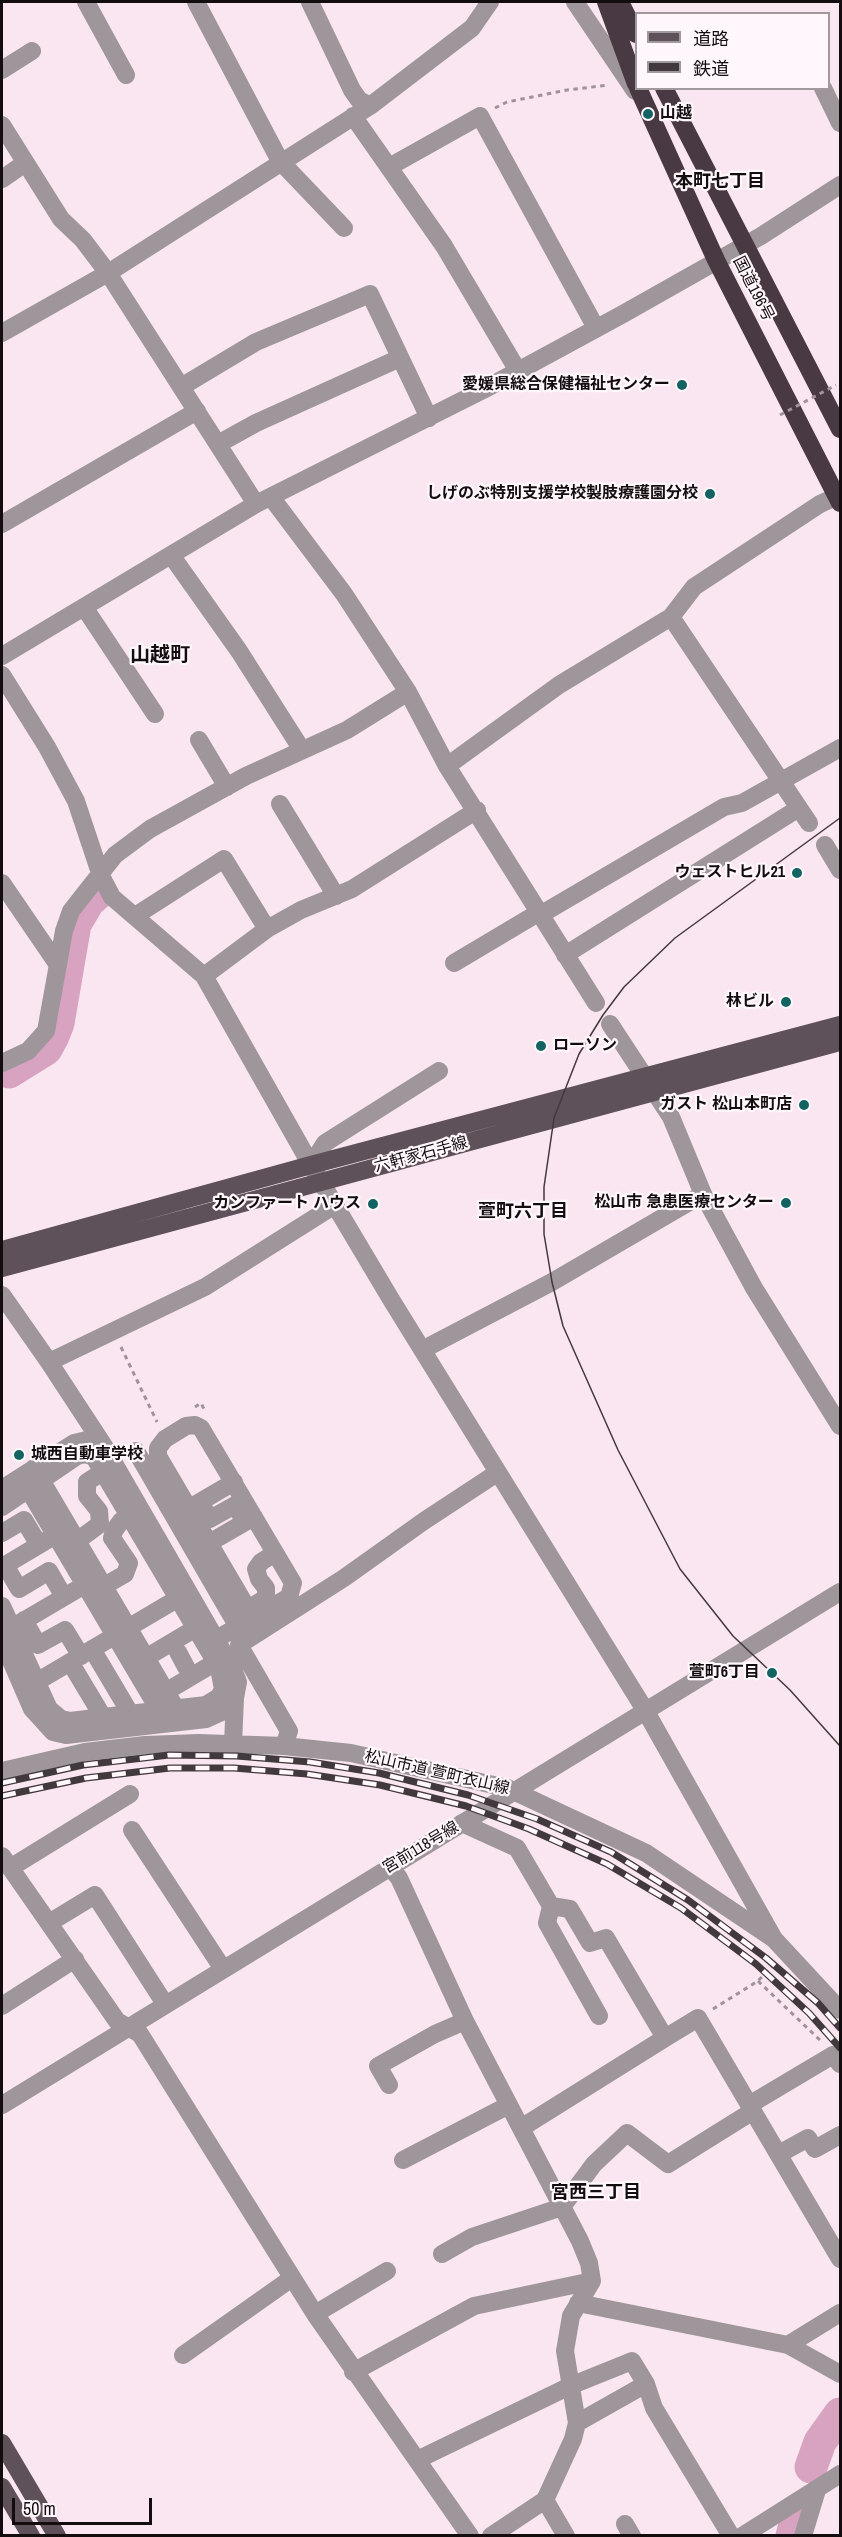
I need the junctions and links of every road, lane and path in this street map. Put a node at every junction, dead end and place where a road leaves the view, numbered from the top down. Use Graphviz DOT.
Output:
graph roads {
  1 [pos="86,2"];
  2 [pos="196,2"];
  3 [pos="310,2"];
  4 [pos="490,2"];
  5 [pos="575,2"];
  6 [pos="606,2"];
  7 [pos="620,2"];
  8 [pos="635,32"];
  9 [pos="32,51"];
  10 [pos="2,70"];
  11 [pos="126,75"];
  12 [pos="635,81"];
  13 [pos="610,85"];
  14 [pos="635,88"];
  15 [pos="668,90"];
  16 [pos="830,91"];
  17 [pos="641,97"];
  18 [pos="370,106"];
  19 [pos="354,116"];
  20 [pos="480,116"];
  21 [pos="840,123"];
  22 [pos="2,125"];
  23 [pos="280,161"];
  24 [pos="25,163"];
  25 [pos="389,167"];
  26 [pos="2,179"];
  27 [pos="840,185"];
  28 [pos="344,228"];
  29 [pos="745,245"];
  30 [pos="717,260"];
  31 [pos="108,273"];
  32 [pos="596,328"];
  33 [pos="2,333"];
  34 [pos="400,358"];
  35 [pos="518,371"];
  36 [pos="836,385"];
  37 [pos="181,387"];
  38 [pos="197,411"];
  39 [pos="780,415"];
  40 [pos="429,418"];
  41 [pos="840,429"];
  42 [pos="218,444"];
  43 [pos="839,498"];
  44 [pos="264,500"];
  45 [pos="2,524"];
  46 [pos="171,555"];
  47 [pos="84,607"];
  48 [pos="671,617"];
  49 [pos="2,656"];
  50 [pos="2,675"];
  51 [pos="408,692"];
  52 [pos="155,714"];
  53 [pos="199,740"];
  54 [pos="840,748"];
  55 [pos="302,750"];
  56 [pos="447,766"];
  57 [pos="780,782"];
  58 [pos="227,787"];
  59 [pos="280,804"];
  60 [pos="477,810"];
  61 [pos="825,845"];
  62 [pos="840,870"];
  63 [pos="101,876"];
  64 [pos="2,883"];
  65 [pos="336,896"];
  66 [pos="539,914"];
  67 [pos="135,916"];
  68 [pos="267,929"];
  69 [pos="565,955"];
  70 [pos="454,963"];
  71 [pos="58,965"];
  72 [pos="204,976"];
  73 [pos="596,1003"];
  74 [pos="610,1023"];
  75 [pos="840,1025"];
  76 [pos="840,1042"];
  77 [pos="2,1063"];
  78 [pos="439,1071"];
  79 [pos="645,1076"];
  80 [pos="656,1091"];
  81 [pos="311,1165"];
  82 [pos="322,1182"];
  83 [pos="703,1194"];
  84 [pos="335,1205"];
  85 [pos="2,1250"];
  86 [pos="2,1268"];
  87 [pos="2,1294"];
  88 [pos="424,1349"];
  89 [pos="49,1362"];
  90 [pos="840,1426"];
  91 [pos="104,1446"];
  92 [pos="158,1448"];
  93 [pos="136,1451"];
  94 [pos="109,1467"];
  95 [pos="497,1473"];
  96 [pos="31,1479"];
  97 [pos="234,1482"];
  98 [pos="2,1490"];
  99 [pos="2,1507"];
  100 [pos="188,1509"];
  101 [pos="136,1513"];
  102 [pos="249,1519"];
  103 [pos="2,1533"];
  104 [pos="147,1533"];
  105 [pos="67,1534"];
  106 [pos="209,1543"];
  107 [pos="39,1545"];
  108 [pos="275,1553"];
  109 [pos="3,1566"];
  110 [pos="96,1582"];
  111 [pos="840,1592"];
  112 [pos="183,1595"];
  113 [pos="64,1596"];
  114 [pos="2,1606"];
  115 [pos="247,1618"];
  116 [pos="201,1625"];
  117 [pos="10,1631"];
  118 [pos="122,1632"];
  119 [pos="216,1651"];
  120 [pos="81,1656"];
  121 [pos="182,1660"];
  122 [pos="139,1662"];
  123 [pos="30,1686"];
  124 [pos="235,1698"];
  125 [pos="164,1703"];
  126 [pos="645,1710"];
  127 [pos="130,1713"];
  128 [pos="103,1717"];
  129 [pos="233,1744"];
  130 [pos="284,1746"];
  131 [pos="2,1771"];
  132 [pos="514,1790"];
  133 [pos="130,1794"];
  134 [pos="462,1823"];
  135 [pos="132,1830"];
  136 [pos="6,1862"];
  137 [pos="390,1867"];
  138 [pos="551,1906"];
  139 [pos="49,1923"];
  140 [pos="780,1945"];
  141 [pos="75,1959"];
  142 [pos="223,1969"];
  143 [pos="758,1981"];
  144 [pos="837,2001"];
  145 [pos="165,2004"];
  146 [pos="2,2006"];
  147 [pos="600,2016"];
  148 [pos="698,2018"];
  149 [pos="465,2021"];
  150 [pos="128,2027"];
  151 [pos="665,2038"];
  152 [pos="837,2059"];
  153 [pos="389,2085"];
  154 [pos="2,2105"];
  155 [pos="509,2105"];
  156 [pos="751,2108"];
  157 [pos="521,2128"];
  158 [pos="840,2135"];
  159 [pos="779,2154"];
  160 [pos="403,2160"];
  161 [pos="562,2207"];
  162 [pos="442,2254"];
  163 [pos="840,2259"];
  164 [pos="387,2271"];
  165 [pos="292,2278"];
  166 [pos="592,2282"];
  167 [pos="578,2303"];
  168 [pos="840,2313"];
  169 [pos="315,2314"];
  170 [pos="788,2345"];
  171 [pos="183,2355"];
  172 [pos="353,2372"];
  173 [pos="840,2374"];
  174 [pos="646,2384"];
  175 [pos="570,2386"];
  176 [pos="578,2423"];
  177 [pos="2,2443"];
  178 [pos="417,2460"];
  179 [pos="840,2474"];
  180 [pos="2,2487"];
  181 [pos="815,2491"];
  182 [pos="545,2500"];
  183 [pos="31,2535"];
  184 [pos="57,2535"];
  185 [pos="470,2535"];
  186 [pos="491,2535"];
  187 [pos="566,2535"];
  188 [pos="731,2535"];
  189 [pos="742,2535"];
  190 [pos="803,2535"];
  1 -- 11 [label="street"];
  2 -- 23 [label="street"];
  3 -- 18 [label="street"];
  4 -- 18 [label="street"];
  5 -- 14 [label="street"];
  6 -- 12 [label="highway"];
  7 -- 8 [label="highway"];
  9 -- 10 [label="street"];
  13 -- 20 [label="path"];
  15 -- 29 [label="highway, 国道196号"];
  16 -- 21 [label="street"];
  17 -- 30 [label="highway, 国道196号"];
  18 -- 19 [label="street"];
  19 -- 23 [label="street"];
  19 -- 25 [label="street"];
  20 -- 25 [label="street"];
  20 -- 32 [label="street"];
  22 -- 24 [label="street"];
  23 -- 28 [label="street"];
  23 -- 31 [label="street"];
  24 -- 26 [label="street"];
  24 -- 31 [label="street"];
  25 -- 35 [label="street"];
  27 -- 29 [label="street"];
  29 -- 30 [label="street"];
  29 -- 41 [label="highway, 国道196号"];
  30 -- 32 [label="street"];
  30 -- 43 [label="highway, 国道196号"];
  31 -- 33 [label="street"];
  31 -- 37 [label="street"];
  32 -- 35 [label="street"];
  34 -- 37 [label="street"];
  34 -- 40 [label="street"];
  34 -- 42 [label="street"];
  35 -- 40 [label="street"];
  36 -- 39 [label="path, bridge"];
  37 -- 38 [label="street"];
  38 -- 42 [label="street"];
  38 -- 45 [label="street"];
  40 -- 44 [label="street"];
  42 -- 44 [label="street"];
  43 -- 48 [label="street"];
  44 -- 46 [label="street"];
  44 -- 51 [label="street"];
  46 -- 47 [label="street"];
  46 -- 55 [label="street"];
  47 -- 49 [label="street"];
  47 -- 52 [label="street"];
  48 -- 56 [label="street"];
  48 -- 57 [label="street"];
  50 -- 63 [label="street"];
  51 -- 55 [label="street"];
  51 -- 56 [label="street"];
  53 -- 58 [label="street"];
  54 -- 57 [label="street"];
  55 -- 58 [label="street"];
  56 -- 60 [label="street"];
  57 -- 66 [label="street"];
  57 -- 69 [label="street"];
  58 -- 63 [label="street"];
  59 -- 65 [label="street"];
  60 -- 65 [label="street"];
  60 -- 66 [label="street"];
  61 -- 62 [label="street"];
  63 -- 67 [label="street"];
  63 -- 71 [label="street"];
  64 -- 71 [label="street"];
  65 -- 68 [label="street"];
  66 -- 69 [label="street"];
  66 -- 70 [label="street"];
  67 -- 68 [label="street"];
  67 -- 72 [label="street"];
  68 -- 72 [label="street"];
  69 -- 73 [label="street"];
  71 -- 77 [label="street"];
  72 -- 81 [label="street"];
  74 -- 79 [label="street"];
  75 -- 79 [label="main road, 六軒家石手線"];
  76 -- 80 [label="main road, 六軒家石手線"];
  78 -- 81 [label="street"];
  79 -- 80 [label="street"];
  79 -- 81 [label="main road, 六軒家石手線"];
  80 -- 82 [label="main road, 六軒家石手線"];
  80 -- 83 [label="street"];
  81 -- 82 [label="street"];
  81 -- 85 [label="main road, 六軒家石手線"];
  82 -- 84 [label="street"];
  82 -- 86 [label="main road, 六軒家石手線"];
  83 -- 88 [label="street"];
  83 -- 90 [label="street"];
  84 -- 88 [label="street"];
  84 -- 89 [label="street"];
  87 -- 89 [label="street"];
  88 -- 95 [label="street"];
  89 -- 91 [label="street"];
  91 -- 94 [label="street"];
  91 -- 96 [label="street"];
  92 -- 93 [label="street"];
  92 -- 97 [label="street"];
  92 -- 100 [label="street"];
  93 -- 94 [label="street"];
  93 -- 100 [label="street"];
  94 -- 96 [label="street"];
  94 -- 101 [label="street"];
  94 -- 105 [label="street"];
  95 -- 126 [label="street"];
  95 -- 130 [label="street"];
  96 -- 98 [label="street"];
  96 -- 99 [label="street"];
  96 -- 105 [label="street"];
  97 -- 100 [label="street"];
  97 -- 102 [label="street"];
  100 -- 102 [label="street"];
  100 -- 104 [label="street"];
  100 -- 106 [label="street"];
  100 -- 115 [label="street"];
  101 -- 104 [label="street"];
  101 -- 110 [label="street"];
  102 -- 106 [label="street"];
  102 -- 108 [label="street"];
  103 -- 107 [label="street"];
  104 -- 112 [label="street"];
  105 -- 107 [label="street"];
  105 -- 110 [label="street"];
  106 -- 115 [label="street"];
  107 -- 109 [label="street"];
  108 -- 115 [label="street"];
  108 -- 115 [label="street"];
  109 -- 113 [label="street"];
  110 -- 113 [label="street"];
  110 -- 118 [label="street"];
  111 -- 126 [label="street, 宮前118号線"];
  112 -- 116 [label="street"];
  112 -- 118 [label="street"];
  113 -- 117 [label="street"];
  114 -- 117 [label="street"];
  115 -- 119 [label="street"];
  116 -- 119 [label="street"];
  116 -- 121 [label="street"];
  117 -- 120 [label="street"];
  117 -- 123 [label="street"];
  118 -- 120 [label="street"];
  118 -- 122 [label="street"];
  119 -- 121 [label="street"];
  119 -- 124 [label="street"];
  119 -- 125 [label="street"];
  120 -- 123 [label="street"];
  120 -- 127 [label="street"];
  120 -- 128 [label="street"];
  121 -- 122 [label="street"];
  121 -- 125 [label="street"];
  122 -- 125 [label="street"];
  123 -- 125 [label="street"];
  123 -- 128 [label="street"];
  124 -- 125 [label="street"];
  124 -- 129 [label="street"];
  125 -- 127 [label="street"];
  126 -- 132 [label="street, 宮前118号線"];
  126 -- 140 [label="street"];
  127 -- 128 [label="street"];
  129 -- 130 [label="street, 松山市道 萱町衣山線"];
  129 -- 131 [label="street, 松山市道 萱町衣山線"];
  130 -- 132 [label="street, 松山市道 萱町衣山線"];
  132 -- 134 [label="street, 宮前118号線"];
  132 -- 140 [label="street, 松山市道 萱町衣山線"];
  133 -- 136 [label="street"];
  134 -- 137 [label="street, 宮前118号線"];
  134 -- 138 [label="street"];
  135 -- 142 [label="street"];
  136 -- 139 [label="street"];
  137 -- 142 [label="street, 宮前118号線"];
  137 -- 149 [label="street"];
  138 -- 147 [label="street"];
  138 -- 151 [label="street"];
  139 -- 141 [label="street"];
  139 -- 145 [label="street"];
  140 -- 143 [label="path"];
  140 -- 144 [label="street, 松山市道 萱町衣山線"];
  141 -- 146 [label="street"];
  141 -- 150 [label="street"];
  142 -- 145 [label="street, 宮前118号線"];
  143 -- 148 [label="path"];
  143 -- 152 [label="path"];
  145 -- 150 [label="street, 宮前118号線"];
  148 -- 151 [label="street"];
  148 -- 156 [label="street"];
  149 -- 153 [label="street"];
  149 -- 155 [label="street"];
  150 -- 154 [label="street, 宮前118号線"];
  150 -- 165 [label="street"];
  151 -- 157 [label="street"];
  152 -- 156 [label="street"];
  155 -- 157 [label="street"];
  155 -- 160 [label="street"];
  156 -- 159 [label="street"];
  156 -- 161 [label="street"];
  157 -- 161 [label="street"];
  158 -- 159 [label="street"];
  159 -- 163 [label="street"];
  161 -- 162 [label="street"];
  161 -- 166 [label="street"];
  164 -- 169 [label="street"];
  165 -- 169 [label="street"];
  165 -- 171 [label="street"];
  166 -- 167 [label="street"];
  166 -- 172 [label="street"];
  167 -- 170 [label="street"];
  167 -- 175 [label="street"];
  168 -- 170 [label="street"];
  169 -- 172 [label="street"];
  170 -- 173 [label="street"];
  172 -- 178 [label="street"];
  174 -- 175 [label="street"];
  174 -- 176 [label="street"];
  174 -- 188 [label="street"];
  175 -- 176 [label="street"];
  175 -- 178 [label="street"];
  176 -- 182 [label="street"];
  177 -- 184 [label="main road"];
  178 -- 185 [label="street"];
  179 -- 181 [label="street"];
  180 -- 183 [label="main road"];
  181 -- 189 [label="street"];
  181 -- 190 [label="street"];
  182 -- 186 [label="street"];
  182 -- 187 [label="street"];
}
